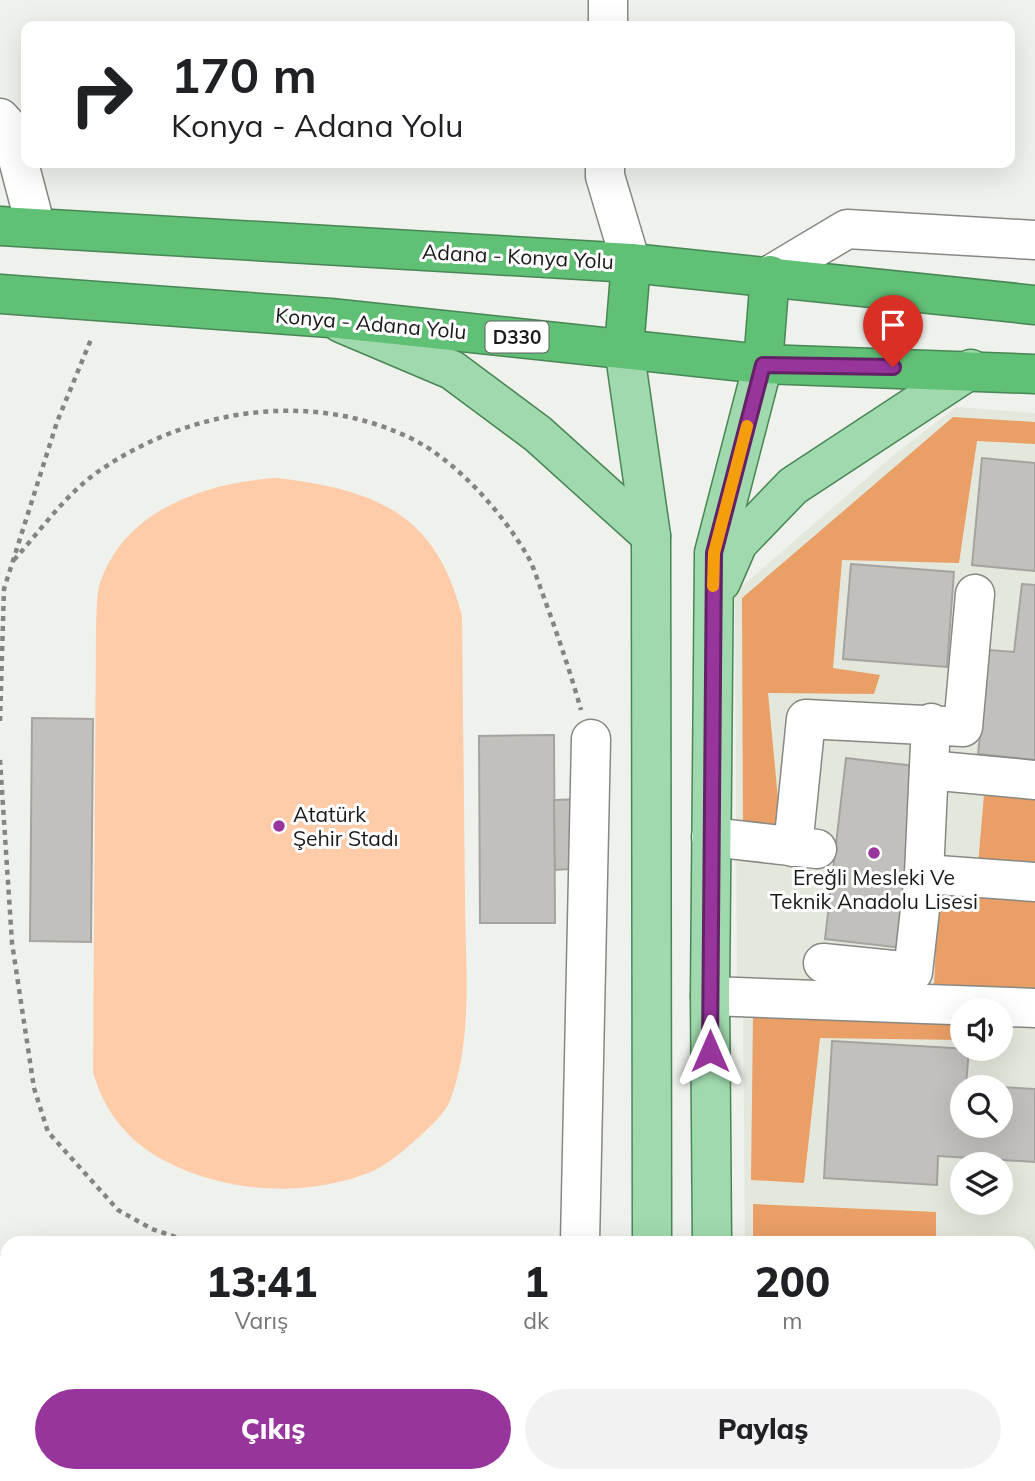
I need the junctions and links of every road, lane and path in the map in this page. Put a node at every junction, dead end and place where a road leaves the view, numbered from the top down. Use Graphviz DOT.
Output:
graph roads {
  1 [pos="608,0"];
  2 [pos="608,21"];
  3 [pos="0,118"];
  4 [pos="605,168"];
  5 [pos="18,227"];
  6 [pos="1035,240"];
  7 [pos="631,263"];
  8 [pos="770,275"];
  9 [pos="0,294"];
  10 [pos="1035,304"];
  11 [pos="330,318"];
  12 [pos="92,337"];
  13 [pos="624,348"];
  14 [pos="763,365"];
  15 [pos="971,369"];
  16 [pos="1035,374"];
  17 [pos="651,536"];
  18 [pos="14,560"];
  19 [pos="975,594"];
  20 [pos="713,600"];
  21 [pos="0,721"];
  22 [pos="932,723"];
  23 [pos="591,739"];
  24 [pos="0,760"];
  25 [pos="929,770"];
  26 [pos="1035,780"];
  27 [pos="711,837"];
  28 [pos="925,874"];
  29 [pos="1035,882"];
  30 [pos="823,963"];
  31 [pos="710,996"];
  32 [pos="1035,1008"];
  33 [pos="172,1236"];
  34 [pos="580,1236"];
  35 [pos="652,1236"];
  36 [pos="712,1236"];
  1 -- 2 [label="street"];
  3 -- 5 [label="street"];
  4 -- 7 [label="street"];
  5 -- 7 [label="highway, Adana - Konya Yolu"];
  6 -- 8 [label="street"];
  7 -- 8 [label="highway, Adana - Konya Yolu"];
  7 -- 13 [label="highway"];
  8 -- 10 [label="highway, Adana - Konya Yolu"];
  8 -- 14 [label="highway"];
  9 -- 11 [label="highway, Konya - Adana Yolu / D330"];
  11 -- 13 [label="highway, Konya - Adana Yolu / D330"];
  11 -- 17 [label="main road"];
  12 -- 18 [label="path"];
  13 -- 14 [label="highway, Konya - Adana Yolu / D330"];
  13 -- 17 [label="main road"];
  14 -- 15 [label="highway, Konya - Adana Yolu / D330"];
  14 -- 20 [label="main road"];
  15 -- 16 [label="highway, Konya - Adana Yolu / D330"];
  15 -- 20 [label="main road"];
  17 -- 35 [label="main road"];
  18 -- 21 [label="path"];
  18 -- 23 [label="path"];
  19 -- 22 [label="street"];
  20 -- 27 [label="main road"];
  22 -- 25 [label="street"];
  22 -- 27 [label="street"];
  23 -- 34 [label="street"];
  24 -- 33 [label="path"];
  25 -- 26 [label="street"];
  25 -- 28 [label="street"];
  27 -- 31 [label="main road"];
  28 -- 29 [label="street"];
  28 -- 30 [label="street"];
  31 -- 32 [label="street"];
  31 -- 36 [label="main road"];
}
